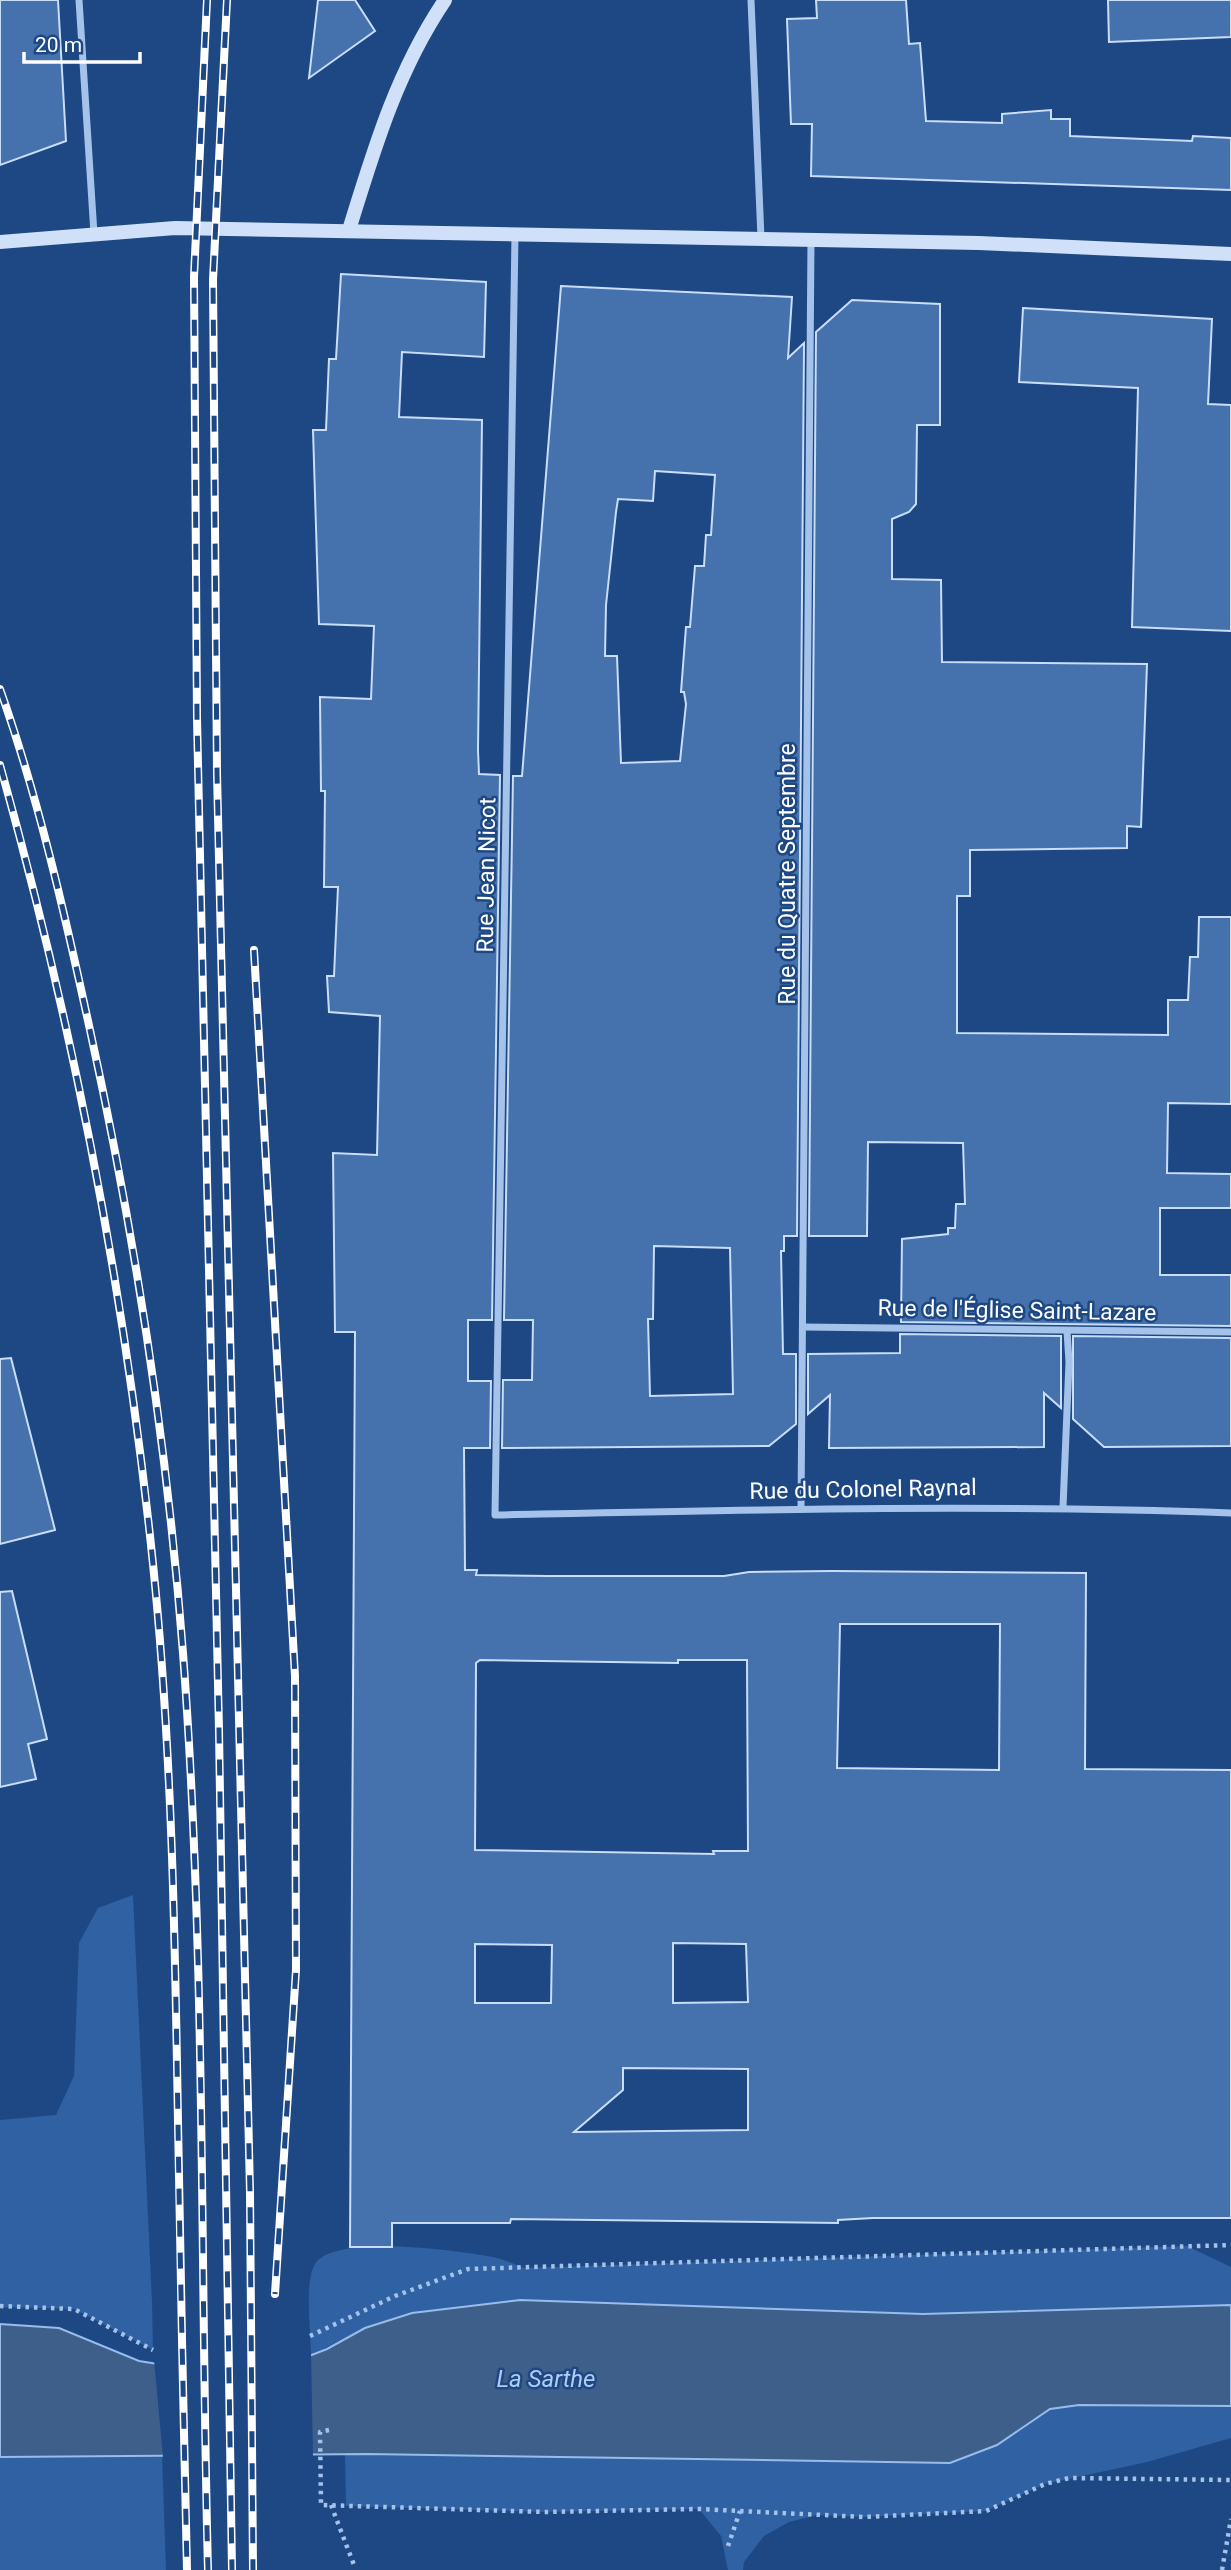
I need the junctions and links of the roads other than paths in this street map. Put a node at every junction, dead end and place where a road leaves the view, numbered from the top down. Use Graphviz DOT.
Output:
graph roads {
  1 [pos="79,0"];
  2 [pos="445,0"];
  3 [pos="751,0"];
  4 [pos="349,230"];
  5 [pos="94,233"];
  6 [pos="515,235"];
  7 [pos="761,238"];
  8 [pos="811,239"];
  9 [pos="0,242"];
  10 [pos="1231,254"];
  11 [pos="803,1327"];
  12 [pos="1067,1331"];
  13 [pos="1231,1332"];
  14 [pos="1063,1507"];
  15 [pos="801,1508"];
  16 [pos="1231,1513"];
  17 [pos="495,1515"];
  1 -- 5 [label="street"];
  2 -- 4 [label="main road"];
  3 -- 7 [label="street"];
  4 -- 5 [label="main road"];
  4 -- 6 [label="main road"];
  5 -- 9 [label="main road"];
  6 -- 7 [label="main road"];
  6 -- 17 [label="street, Rue Jean Nicot"];
  7 -- 8 [label="main road"];
  8 -- 10 [label="main road"];
  8 -- 11 [label="street, Rue du Quatre Septembre"];
  11 -- 12 [label="street, Rue de l'Église Saint-Lazare"];
  11 -- 15 [label="street, Rue du Quatre Septembre"];
  12 -- 13 [label="street, Rue de l'Église Saint-Lazare"];
  12 -- 14 [label="street"];
  14 -- 15 [label="street, Rue du Colonel Raynal"];
  14 -- 16 [label="street, Rue du Colonel Raynal"];
  15 -- 17 [label="street, Rue du Colonel Raynal"];
}
